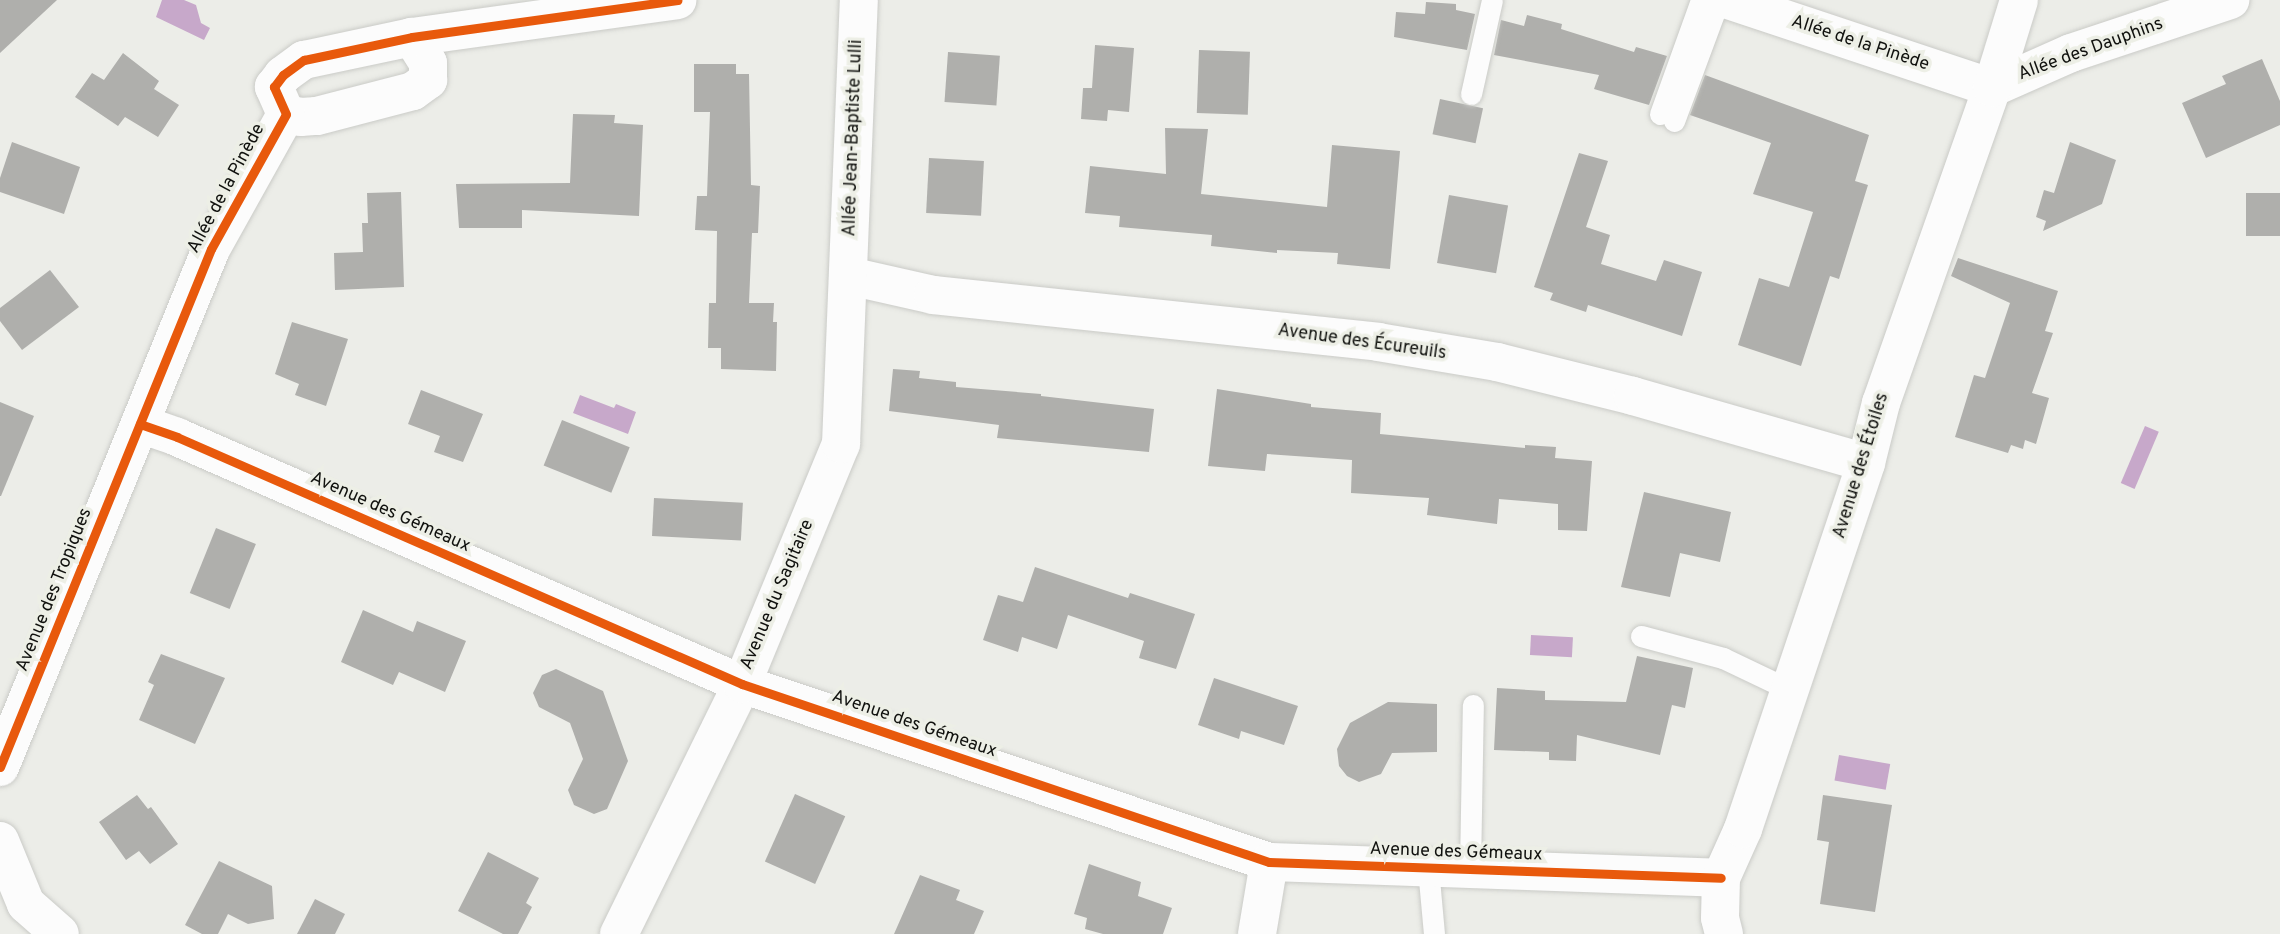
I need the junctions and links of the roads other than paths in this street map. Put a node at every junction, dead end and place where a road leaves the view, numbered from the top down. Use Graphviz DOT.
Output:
graph roads {
  1 [pos="677,0"];
  2 [pos="859,0"];
  3 [pos="1492,0"];
  4 [pos="1701,0"];
  5 [pos="1719,0"];
  6 [pos="1728,0"];
  7 [pos="2019,0"];
  8 [pos="2230,0"];
  9 [pos="412,37"];
  10 [pos="1992,88"];
  11 [pos="1471,94"];
  12 [pos="286,114"];
  13 [pos="849,276"];
  14 [pos="140,424"];
  15 [pos="1866,463"];
  16 [pos="1641,636"];
  17 [pos="742,684"];
  18 [pos="1788,689"];
  19 [pos="1473,705"];
  20 [pos="0,768"];
  21 [pos="0,841"];
  22 [pos="1269,862"];
  23 [pos="1428,868"];
  24 [pos="1470,869"];
  25 [pos="1721,878"];
  26 [pos="60,934"];
  27 [pos="619,934"];
  28 [pos="1257,934"];
  29 [pos="1434,934"];
  30 [pos="1724,934"];
  1 -- 9 [label="street, Allée de la Pinède"];
  2 -- 13 [label="street, Allée Jean-Baptiste Lulli"];
  3 -- 11 [label="lane"];
  4 -- 5 [label="lane"];
  6 -- 10 [label="street, Allée de la Pinède"];
  7 -- 10 [label="street, Avenue des Étoiles"];
  8 -- 10 [label="street, Allée des Dauphins"];
  9 -- 12 [label="street, Allée de la Pinède"];
  9 -- 12 [label="street, Allée de la Pinède"];
  10 -- 15 [label="street, Avenue des Étoiles"];
  12 -- 14 [label="street, Allée de la Pinède"];
  13 -- 15 [label="street, Avenue des Écureuils"];
  13 -- 17 [label="street, Avenue du Sagitaire"];
  14 -- 17 [label="street, Avenue des Gémeaux"];
  14 -- 20 [label="street, Avenue des Tropiques"];
  15 -- 18 [label="street, Avenue des Étoiles"];
  16 -- 18 [label="lane"];
  17 -- 22 [label="street, Avenue des Gémeaux"];
  17 -- 27 [label="street, Avenue du Sagitaire"];
  18 -- 25 [label="street, Avenue des Étoiles"];
  19 -- 24 [label="lane"];
  21 -- 26 [label="street"];
  22 -- 23 [label="street, Avenue des Gémeaux"];
  22 -- 28 [label="street"];
  23 -- 24 [label="street, Avenue des Gémeaux"];
  23 -- 29 [label="lane"];
  24 -- 25 [label="street, Avenue des Gémeaux"];
  25 -- 30 [label="street, Avenue des Étoiles"];
}
